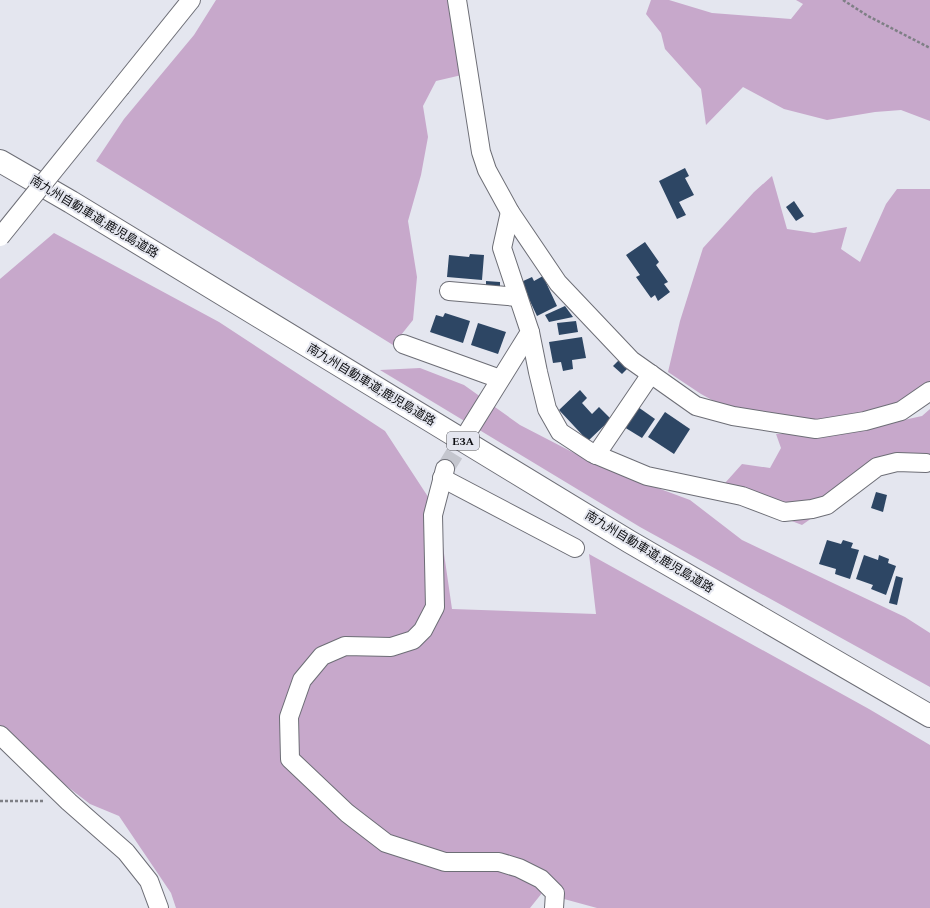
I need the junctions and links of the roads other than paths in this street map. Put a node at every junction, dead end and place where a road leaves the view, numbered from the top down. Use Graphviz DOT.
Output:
graph roads {
  1 [pos="191,0"];
  2 [pos="457,0"];
  3 [pos="0,161"];
  4 [pos="510,212"];
  5 [pos="0,236"];
  6 [pos="449,291"];
  7 [pos="518,297"];
  8 [pos="530,332"];
  9 [pos="403,344"];
  10 [pos="651,374"];
  11 [pos="500,379"];
  12 [pos="930,391"];
  13 [pos="468,430"];
  14 [pos="596,455"];
  15 [pos="926,463"];
  16 [pos="575,548"];
  17 [pos="930,716"];
  18 [pos="0,735"];
  19 [pos="159,908"];
  20 [pos="554,908"];
  1 -- 5 [label="street, bridge"];
  2 -- 4 [label="street"];
  3 -- 17 [label="highway, 南九州自動車道;鹿児島道路 / E3A"];
  4 -- 7 [label="street"];
  4 -- 10 [label="street"];
  6 -- 7 [label="street"];
  7 -- 8 [label="street"];
  8 -- 11 [label="street"];
  8 -- 14 [label="street"];
  9 -- 11 [label="street"];
  10 -- 12 [label="street"];
  10 -- 14 [label="street"];
  11 -- 13 [label="street"];
  14 -- 15 [label="street"];
  16 -- 20 [label="street"];
  18 -- 19 [label="street"];
}
